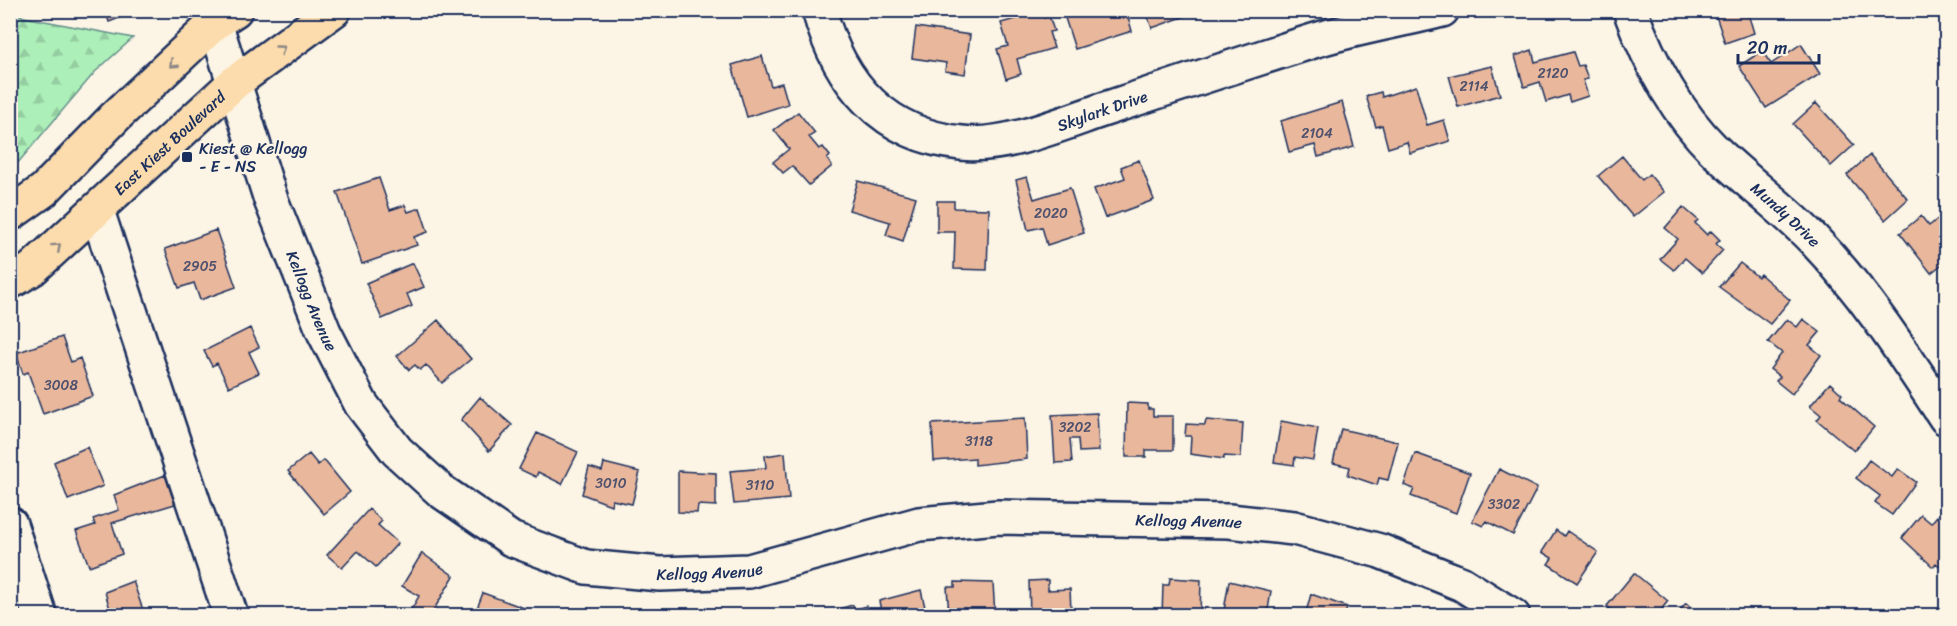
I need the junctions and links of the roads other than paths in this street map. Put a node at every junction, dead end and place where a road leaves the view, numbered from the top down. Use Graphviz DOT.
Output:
graph roads {
  1 [pos="334,10"];
  2 [pos="819,10"];
  3 [pos="1442,10"];
  4 [pos="1630,10"];
  5 [pos="220,15"];
  6 [pos="234,83"];
  7 [pos="97,211"];
  8 [pos="10,214"];
  9 [pos="10,282"];
  10 [pos="1947,418"];
  11 [pos="10,524"];
  12 [pos="40,615"];
  13 [pos="231,615"];
  14 [pos="1513,615"];
  6 -- 1 [label="main road, East Kiest Boulevard, one-way"];
  2 -- 3 [label="street, Skylark Drive"];
  4 -- 10 [label="street, Mundy Drive"];
  5 -- 6 [label="street, Kellogg Avenue"];
  5 -- 8 [label="main road, one-way"];
  6 -- 7 [label="main road, East Kiest Boulevard"];
  6 -- 14 [label="street, Kellogg Avenue"];
  9 -- 7 [label="main road, East Kiest Boulevard, one-way"];
  7 -- 13 [label="street"];
  11 -- 12 [label="street"];
}
